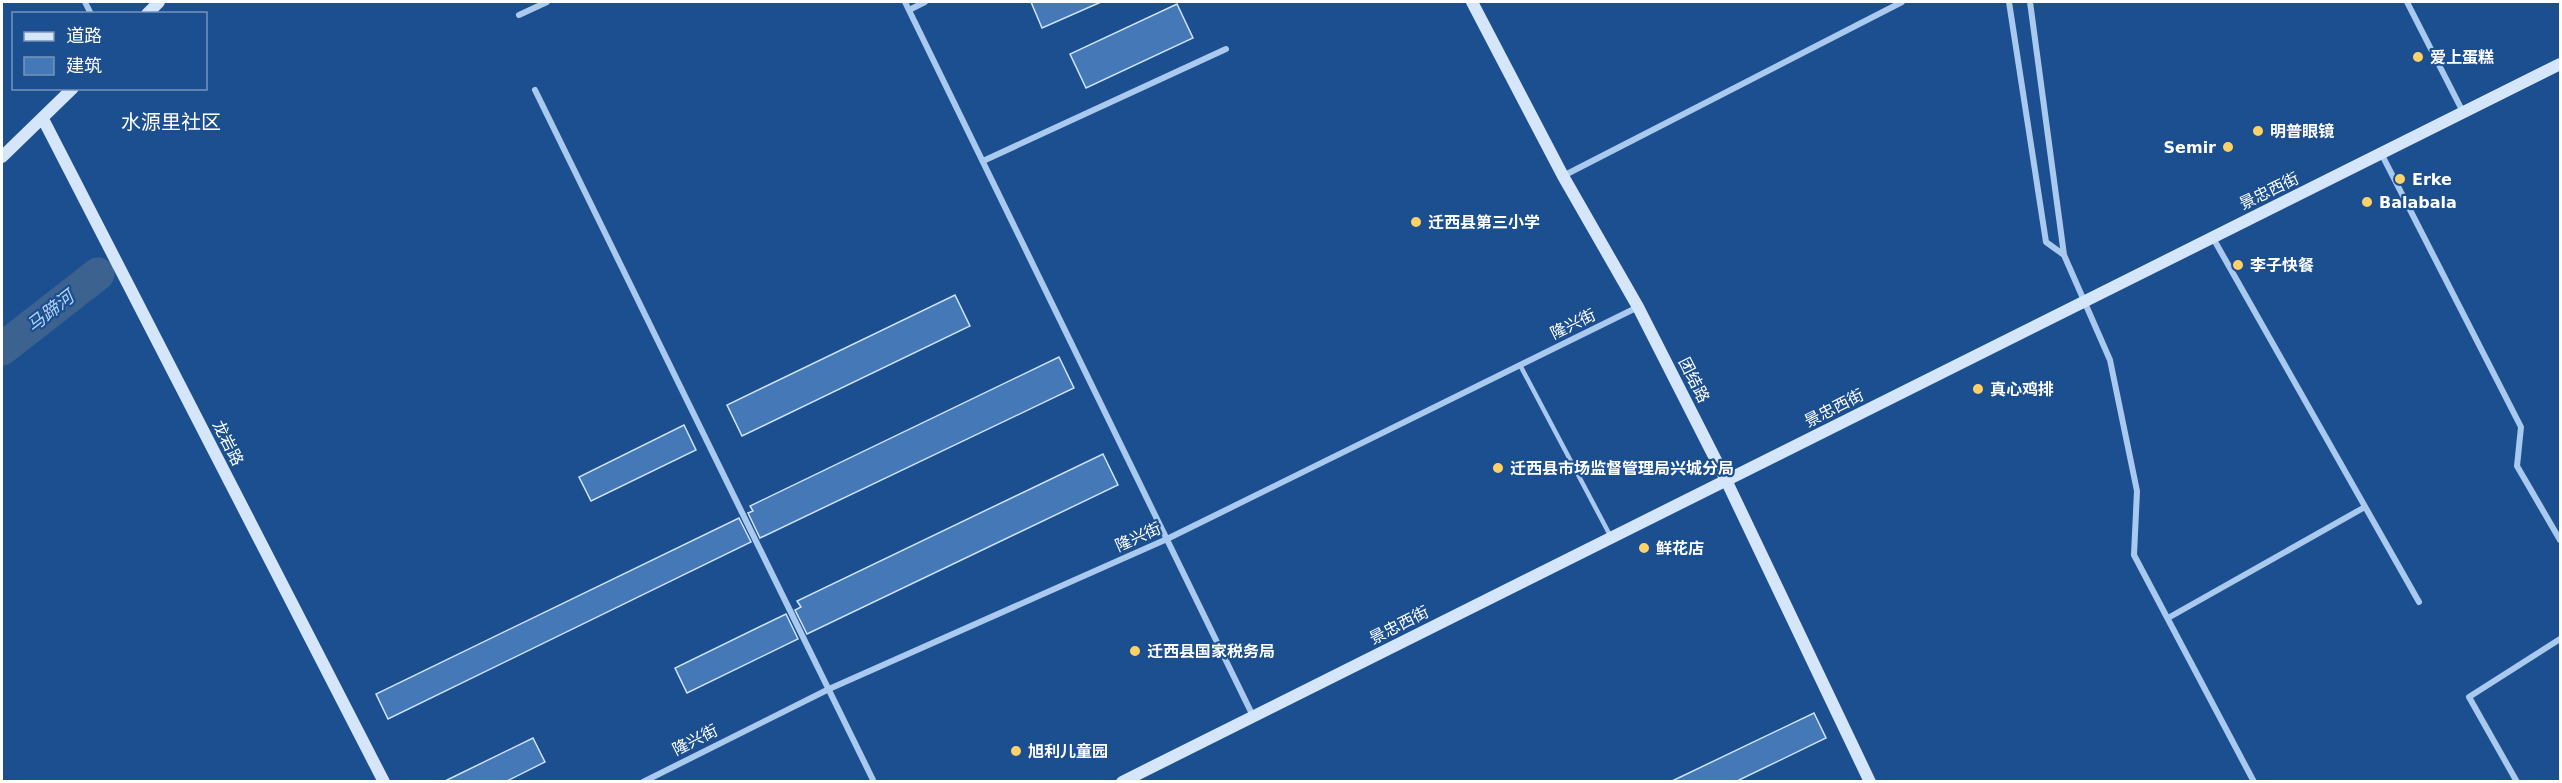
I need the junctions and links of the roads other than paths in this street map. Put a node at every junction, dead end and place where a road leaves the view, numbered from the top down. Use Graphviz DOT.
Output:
graph roads {
  1 [pos="547,2"];
  2 [pos="905,2"];
  3 [pos="925,2"];
  4 [pos="1472,2"];
  5 [pos="1902,2"];
  6 [pos="2009,2"];
  7 [pos="2030,2"];
  8 [pos="2408,2"];
  9 [pos="909,10"];
  10 [pos="519,15"];
  11 [pos="1226,49"];
  12 [pos="2560,64"];
  13 [pos="71,90"];
  14 [pos="535,90"];
  15 [pos="2463,112"];
  16 [pos="43,119"];
  17 [pos="2381,153"];
  18 [pos="2,157"];
  19 [pos="982,161"];
  20 [pos="1563,176"];
  21 [pos="2213,237"];
  22 [pos="2064,255"];
  23 [pos="2084,301"];
  24 [pos="1638,307"];
  25 [pos="1520,365"];
  26 [pos="1726,480"];
  27 [pos="2365,507"];
  28 [pos="1611,537"];
  29 [pos="1167,539"];
  30 [pos="2560,540"];
  31 [pos="2419,602"];
  32 [pos="2168,618"];
  33 [pos="2560,639"];
  34 [pos="829,688"];
  35 [pos="1253,716"];
  36 [pos="384,782"];
  37 [pos="643,782"];
  38 [pos="874,782"];
  39 [pos="1122,782"];
  40 [pos="1870,782"];
  41 [pos="2254,782"];
  42 [pos="2517,782"];
  1 -- 10 [label="street"];
  2 -- 9 [label="street"];
  3 -- 9 [label="street"];
  4 -- 20 [label="street, 团结路"];
  5 -- 20 [label="street"];
  6 -- 22 [label="street"];
  7 -- 22 [label="street"];
  8 -- 15 [label="street"];
  9 -- 19 [label="street"];
  11 -- 19 [label="street"];
  12 -- 15 [label="street, 景忠西街"];
  13 -- 16 [label="street"];
  14 -- 34 [label="street"];
  15 -- 17 [label="street, 景忠西街"];
  16 -- 18 [label="street"];
  16 -- 36 [label="street, 龙岩路"];
  17 -- 21 [label="street, 景忠西街"];
  17 -- 30 [label="street"];
  19 -- 29 [label="street"];
  20 -- 24 [label="street, 团结路"];
  21 -- 23 [label="street, 景忠西街"];
  21 -- 27 [label="street"];
  22 -- 23 [label="street"];
  23 -- 26 [label="street, 景忠西街"];
  23 -- 32 [label="street"];
  24 -- 25 [label="street, 隆兴街"];
  24 -- 26 [label="street, 团结路"];
  25 -- 28 [label="lane"];
  25 -- 29 [label="street, 隆兴街"];
  26 -- 28 [label="street, 景忠西街"];
  26 -- 40 [label="street, 团结路"];
  27 -- 31 [label="street"];
  27 -- 32 [label="street"];
  28 -- 35 [label="street, 景忠西街"];
  29 -- 34 [label="street, 隆兴街"];
  29 -- 35 [label="street"];
  32 -- 41 [label="street"];
  33 -- 42 [label="street"];
  34 -- 37 [label="street, 隆兴街"];
  34 -- 38 [label="street"];
  35 -- 39 [label="street, 景忠西街"];
}
